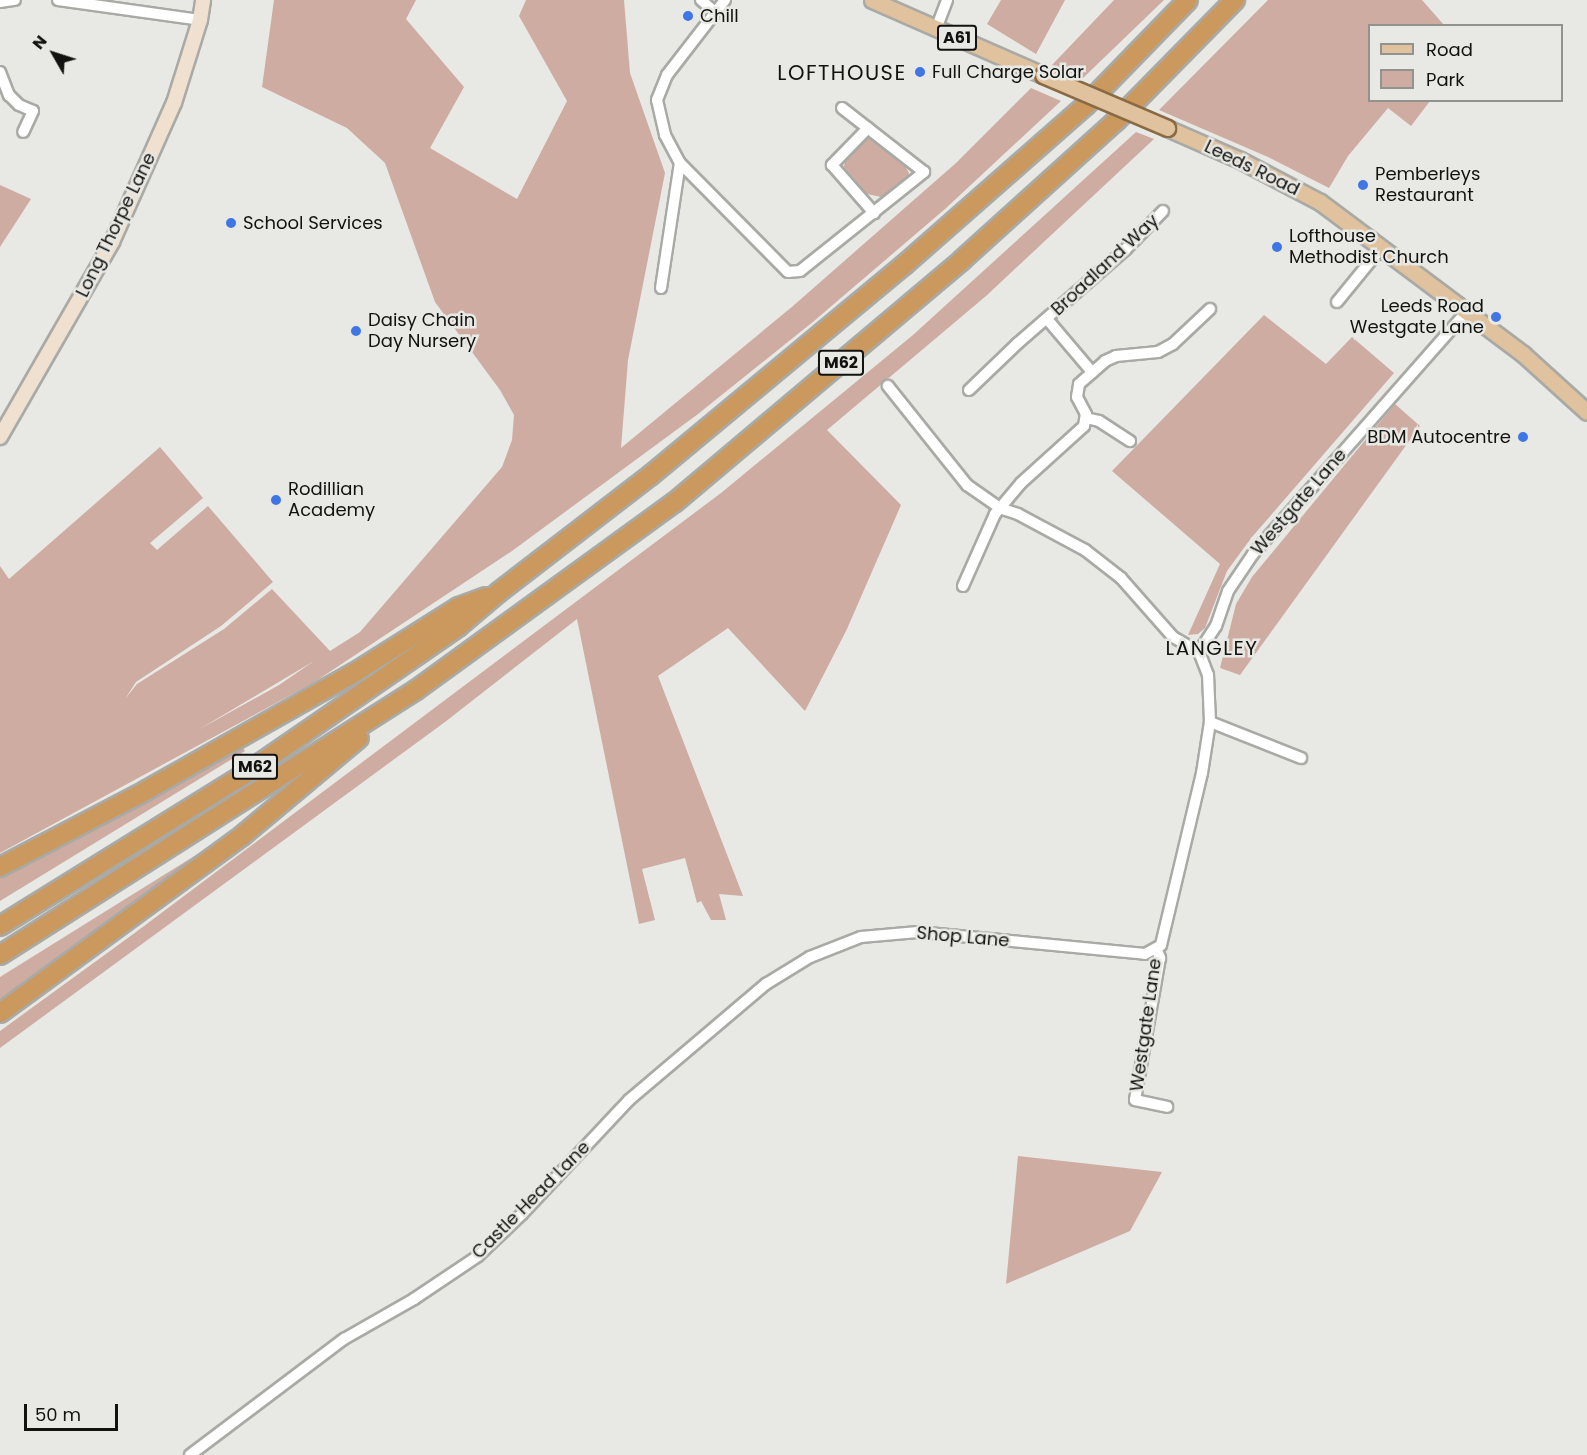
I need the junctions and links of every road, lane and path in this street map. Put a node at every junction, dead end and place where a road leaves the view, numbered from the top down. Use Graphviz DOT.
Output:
graph roads {
  1 [pos="15,0"];
  2 [pos="58,0"];
  3 [pos="203,0"];
  4 [pos="701,0"];
  5 [pos="725,0"];
  6 [pos="872,0"];
  7 [pos="947,0"];
  8 [pos="1188,0"];
  9 [pos="1236,0"];
  10 [pos="0,2"];
  11 [pos="715,12"];
  12 [pos="200,20"];
  13 [pos="936,29"];
  14 [pos="0,72"];
  15 [pos="842,108"];
  16 [pos="868,128"];
  17 [pos="23,132"];
  18 [pos="680,163"];
  19 [pos="1163,211"];
  20 [pos="874,213"];
  21 [pos="1382,248"];
  22 [pos="661,288"];
  23 [pos="1336,302"];
  24 [pos="1210,309"];
  25 [pos="1467,311"];
  26 [pos="1047,320"];
  27 [pos="1092,372"];
  28 [pos="888,386"];
  29 [pos="969,390"];
  30 [pos="1587,412"];
  31 [pos="1086,418"];
  32 [pos="1,434"];
  33 [pos="1130,441"];
  34 [pos="1000,508"];
  35 [pos="963,586"];
  36 [pos="498,592"];
  37 [pos="1199,652"];
  38 [pos="416,690"];
  39 [pos="1210,722"];
  40 [pos="1301,759"];
  41 [pos="0,867"];
  42 [pos="0,926"];
  43 [pos="1157,950"];
  44 [pos="0,955"];
  45 [pos="766,984"];
  46 [pos="0,1013"];
  47 [pos="1167,1107"];
  48 [pos="190,1455"];
  1 -- 10 [label="street"];
  2 -- 12 [label="street"];
  3 -- 12 [label="main road, Long Thorpe Lane"];
  4 -- 11 [label="street"];
  5 -- 11 [label="street"];
  6 -- 13 [label="main road, Leeds Road / A61"];
  7 -- 13 [label="street"];
  8 -- 36 [label="highway, M62"];
  9 -- 38 [label="highway, M62"];
  11 -- 18 [label="street"];
  12 -- 32 [label="main road, Long Thorpe Lane"];
  13 -- 21 [label="main road, Leeds Road / A61, bridge"];
  14 -- 17 [label="street"];
  15 -- 16 [label="street"];
  16 -- 20 [label="street"];
  16 -- 20 [label="street"];
  18 -- 20 [label="street"];
  18 -- 22 [label="street"];
  19 -- 26 [label="street, Broadland Way"];
  21 -- 23 [label="street"];
  21 -- 25 [label="main road, Leeds Road / A61"];
  24 -- 27 [label="street"];
  25 -- 30 [label="main road, Leeds Road / A61"];
  25 -- 37 [label="street, Westgate Lane"];
  26 -- 27 [label="street, Broadland Way"];
  26 -- 29 [label="street, Broadland Way"];
  27 -- 31 [label="street"];
  28 -- 34 [label="street"];
  31 -- 33 [label="street"];
  31 -- 34 [label="street"];
  34 -- 35 [label="street"];
  34 -- 37 [label="street"];
  36 -- 41 [label="highway"];
  36 -- 42 [label="highway, M62"];
  37 -- 39 [label="street, Westgate Lane"];
  38 -- 44 [label="highway, M62"];
  38 -- 46 [label="highway, M62"];
  39 -- 40 [label="street"];
  39 -- 43 [label="street, Westgate Lane"];
  43 -- 45 [label="street, Shop Lane"];
  43 -- 47 [label="street, Westgate Lane"];
  45 -- 48 [label="street, Castle Head Lane"];
}
